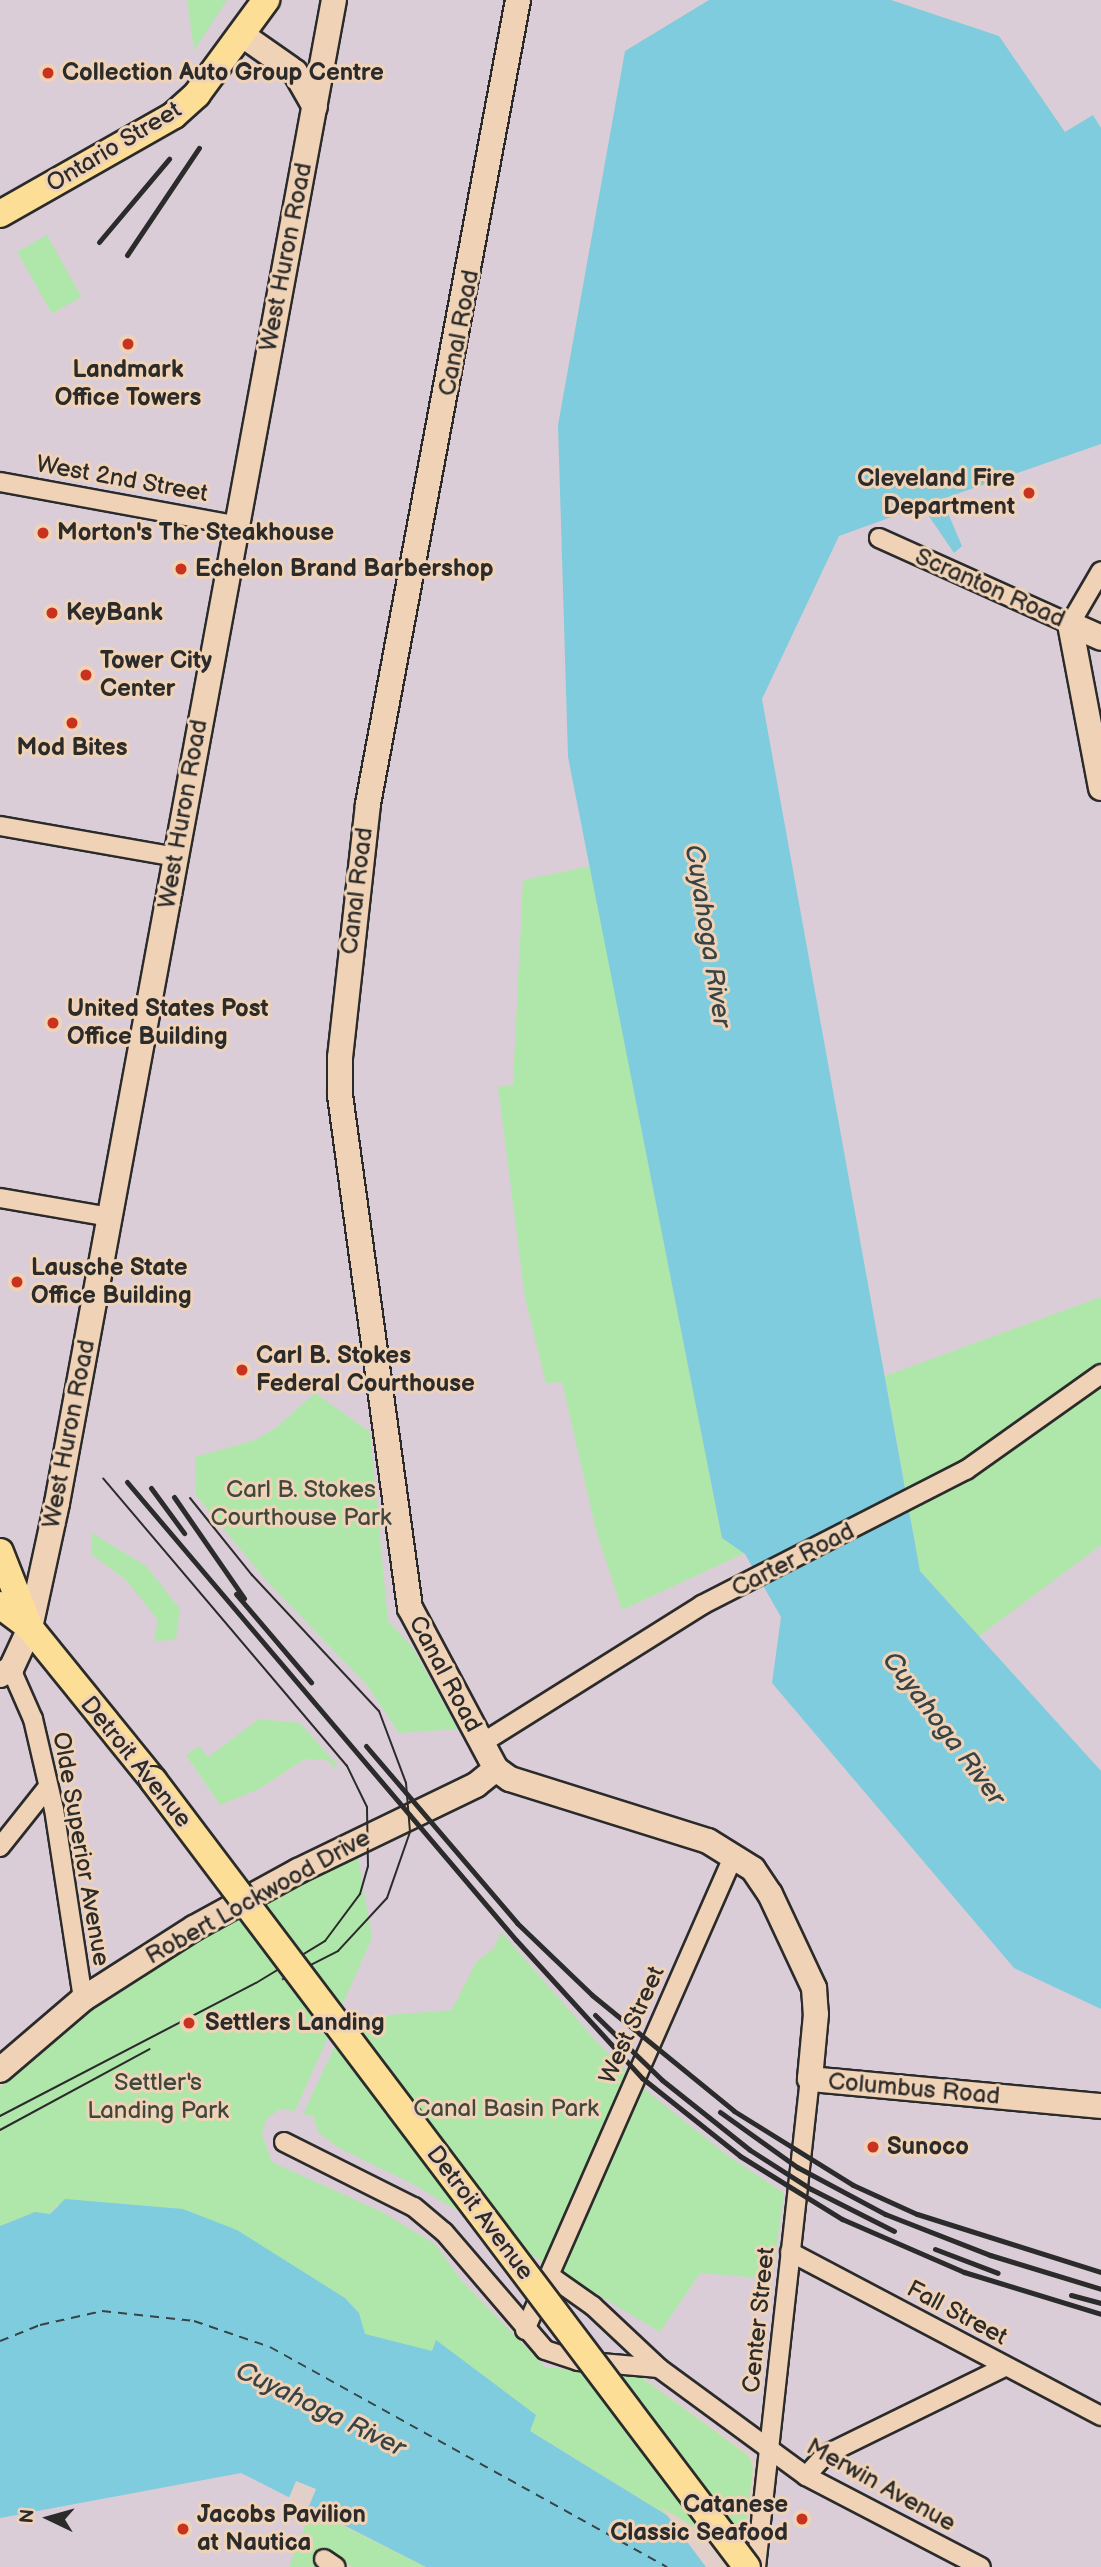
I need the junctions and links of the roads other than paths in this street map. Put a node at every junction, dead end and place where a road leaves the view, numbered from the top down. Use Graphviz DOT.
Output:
graph roads {
  1 [pos="266,0"];
  2 [pos="334,0"];
  3 [pos="518,0"];
  4 [pos="241,34"];
  5 [pos="315,107"];
  6 [pos="0,214"];
  7 [pos="0,482"];
  8 [pos="235,525"];
  9 [pos="879,538"];
  10 [pos="1101,571"];
  11 [pos="1070,624"];
  12 [pos="1101,638"];
  13 [pos="1101,788"];
  14 [pos="0,826"];
  15 [pos="176,857"];
  16 [pos="0,1198"];
  17 [pos="110,1217"];
  18 [pos="1101,1374"];
  19 [pos="0,1552"];
  20 [pos="0,1605"];
  21 [pos="30,1628"];
  22 [pos="6,1672"];
  23 [pos="482,1743"];
  24 [pos="496,1769"];
  25 [pos="47,1788"];
  26 [pos="0,1846"];
  27 [pos="734,1855"];
  28 [pos="83,1999"];
  29 [pos="0,2070"];
  30 [pos="810,2079"];
  31 [pos="1101,2106"];
  32 [pos="284,2143"];
  33 [pos="790,2252"];
  34 [pos="549,2275"];
  35 [pos="525,2330"];
  36 [pos="1005,2367"];
  37 [pos="659,2368"];
  38 [pos="1101,2416"];
  39 [pos="770,2449"];
  40 [pos="806,2476"];
  41 [pos="747,2567"];
  42 [pos="756,2567"];
  43 [pos="981,2567"];
  1 -- 4 [label="main road, Ontario Street"];
  2 -- 5 [label="street, West Huron Road"];
  3 -- 23 [label="street, Canal Road"];
  4 -- 5 [label="street"];
  4 -- 6 [label="main road, Ontario Street"];
  5 -- 8 [label="street, West Huron Road"];
  7 -- 8 [label="street, West 2nd Street"];
  8 -- 15 [label="street, West Huron Road"];
  9 -- 11 [label="street, Scranton Road"];
  10 -- 11 [label="street"];
  11 -- 12 [label="street, Scranton Road"];
  11 -- 13 [label="street"];
  14 -- 15 [label="street"];
  15 -- 17 [label="street, West Huron Road"];
  16 -- 17 [label="street"];
  17 -- 21 [label="street, West Huron Road"];
  18 -- 23 [label="street, Carter Road"];
  19 -- 21 [label="main road"];
  20 -- 21 [label="main road"];
  21 -- 22 [label="street, West Huron Road"];
  21 -- 41 [label="main road, Detroit Avenue, bridge"];
  22 -- 25 [label="street, Olde Superior Avenue"];
  23 -- 24 [label="street, Canal Road"];
  24 -- 27 [label="street, Columbus Road"];
  24 -- 28 [label="street, Robert Lockwood Drive"];
  25 -- 26 [label="street"];
  25 -- 28 [label="street, Olde Superior Avenue"];
  27 -- 30 [label="street, Columbus Road"];
  27 -- 34 [label="street, West Street"];
  28 -- 29 [label="street, Robert Lockwood Drive"];
  30 -- 31 [label="street, Columbus Road"];
  30 -- 33 [label="street, Center Street"];
  32 -- 35 [label="street"];
  33 -- 36 [label="street, Fall Street"];
  33 -- 39 [label="street, Center Street"];
  34 -- 35 [label="street, West Street"];
  34 -- 37 [label="street, Merwin Avenue"];
  35 -- 37 [label="street"];
  36 -- 38 [label="street, Fall Street"];
  36 -- 40 [label="street"];
  37 -- 39 [label="street, Merwin Avenue"];
  39 -- 40 [label="street, Merwin Avenue"];
  39 -- 42 [label="street, Center Street"];
  40 -- 43 [label="street, Merwin Avenue"];
}
